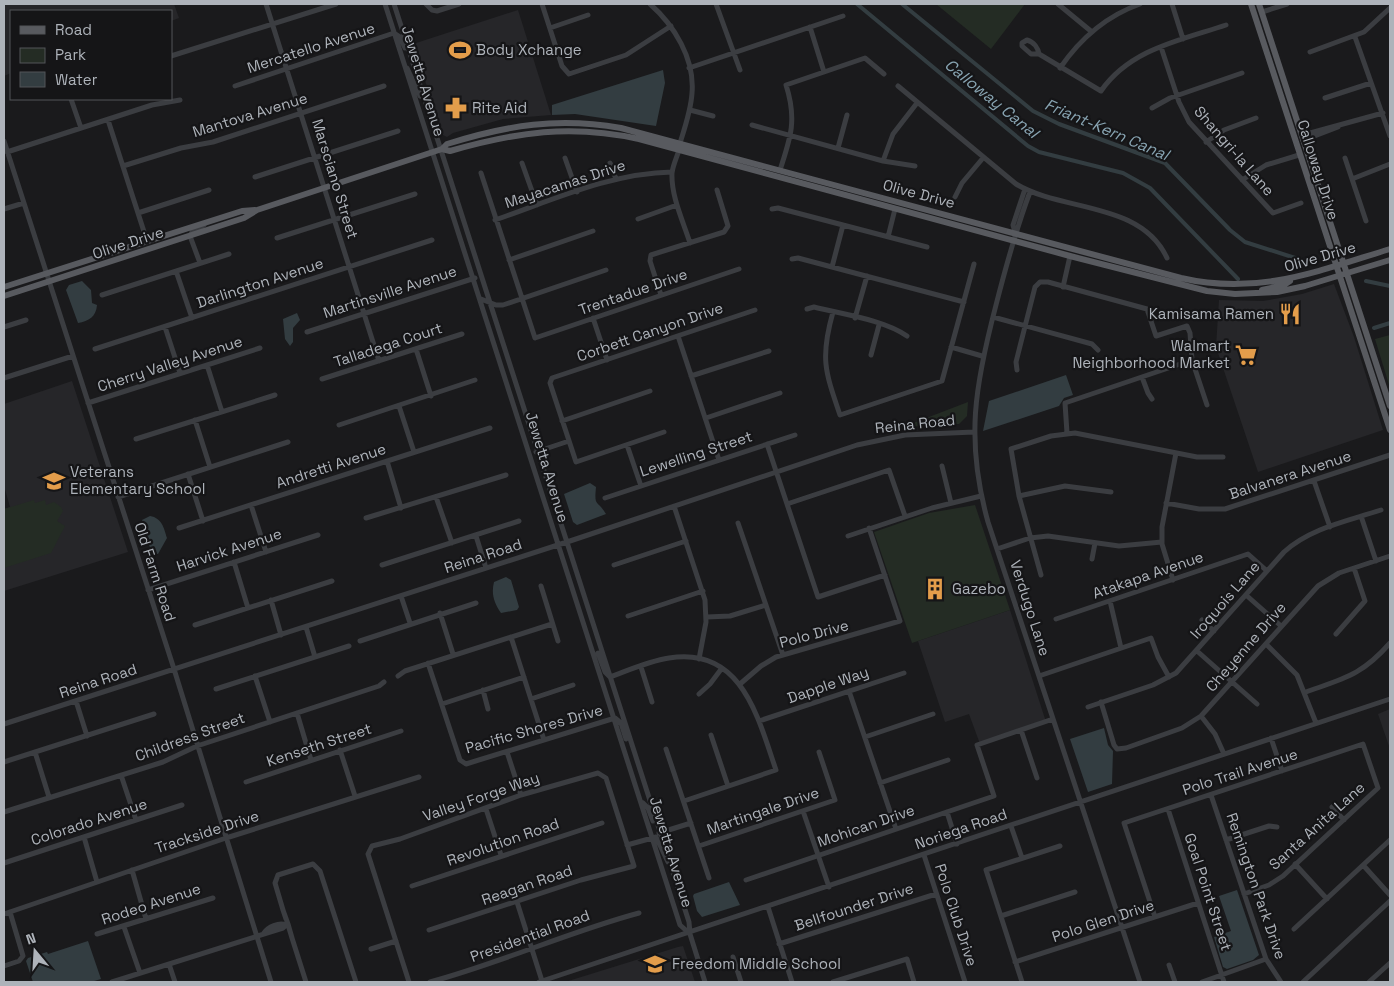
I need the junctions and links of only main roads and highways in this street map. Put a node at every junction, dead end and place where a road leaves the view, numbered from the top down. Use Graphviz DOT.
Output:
graph roads {
  1 [pos="1251,4"];
  2 [pos="1257,4"];
  3 [pos="1284,105"];
  4 [pos="526,124"];
  5 [pos="620,127"];
  6 [pos="589,131"];
  7 [pos="1303,138"];
  8 [pos="492,139"];
  9 [pos="680,146"];
  10 [pos="442,149"];
  11 [pos="1299,155"];
  12 [pos="750,169"];
  13 [pos="780,170"];
  14 [pos="1318,181"];
  15 [pos="923,208"];
  16 [pos="895,209"];
  17 [pos="257,210"];
  18 [pos="147,241"];
  19 [pos="1390,249"];
  20 [pos="1070,256"];
  21 [pos="1103,257"];
  22 [pos="120,259"];
  23 [pos="1390,260"];
  24 [pos="1345,263"];
  25 [pos="1336,266"];
  26 [pos="1348,273"];
  27 [pos="1339,275"];
  28 [pos="1293,279"];
  29 [pos="4,287"];
  30 [pos="1256,294"];
  31 [pos="4,296"];
  32 [pos="1386,391"];
  33 [pos="1378,393"];
  34 [pos="1390,406"];
  35 [pos="1390,430"];
  1 -- 3 [label="main road, Calloway Drive"];
  2 -- 7 [label="main road, Calloway Drive"];
  3 -- 7 [label="main road"];
  3 -- 11 [label="main road, Calloway Drive"];
  4 -- 5 [label="main road, Olive Drive"];
  4 -- 8 [label="main road"];
  4 -- 10 [label="main road, Olive Drive"];
  5 -- 6 [label="main road"];
  5 -- 9 [label="main road, Olive Drive"];
  6 -- 8 [label="main road, Olive Drive"];
  6 -- 9 [label="main road, Olive Drive"];
  7 -- 14 [label="main road, Calloway Drive"];
  8 -- 10 [label="main road, Olive Drive"];
  9 -- 12 [label="main road, Olive Drive"];
  9 -- 13 [label="main road, Olive Drive"];
  10 -- 17 [label="main road, Olive Drive"];
  11 -- 14 [label="main road"];
  11 -- 25 [label="main road, Calloway Drive"];
  12 -- 13 [label="main road"];
  12 -- 16 [label="main road, Olive Drive"];
  13 -- 15 [label="main road, Olive Drive"];
  14 -- 24 [label="main road, Calloway Drive"];
  15 -- 16 [label="main road"];
  15 -- 21 [label="main road, Olive Drive"];
  16 -- 20 [label="main road, Olive Drive"];
  17 -- 18 [label="main road, Olive Drive"];
  17 -- 22 [label="main road, Olive Drive"];
  18 -- 22 [label="main road"];
  18 -- 29 [label="main road, Olive Drive"];
  19 -- 24 [label="main road, Olive Drive"];
  20 -- 21 [label="main road"];
  20 -- 30 [label="main road, Olive Drive"];
  21 -- 28 [label="main road, Olive Drive"];
  22 -- 31 [label="main road, Olive Drive"];
  23 -- 26 [label="main road, Olive Drive"];
  24 -- 25 [label="main road, Olive Drive"];
  24 -- 26 [label="main road, Calloway Drive"];
  25 -- 27 [label="main road, Calloway Drive"];
  25 -- 28 [label="main road, Olive Drive"];
  26 -- 27 [label="main road, Olive Drive"];
  26 -- 32 [label="main road, Calloway Drive"];
  27 -- 30 [label="main road, Olive Drive"];
  27 -- 33 [label="main road, Calloway Drive"];
  28 -- 30 [label="main road"];
  32 -- 33 [label="main road"];
  32 -- 34 [label="main road, Calloway Drive"];
  33 -- 35 [label="main road, Calloway Drive"];
}
